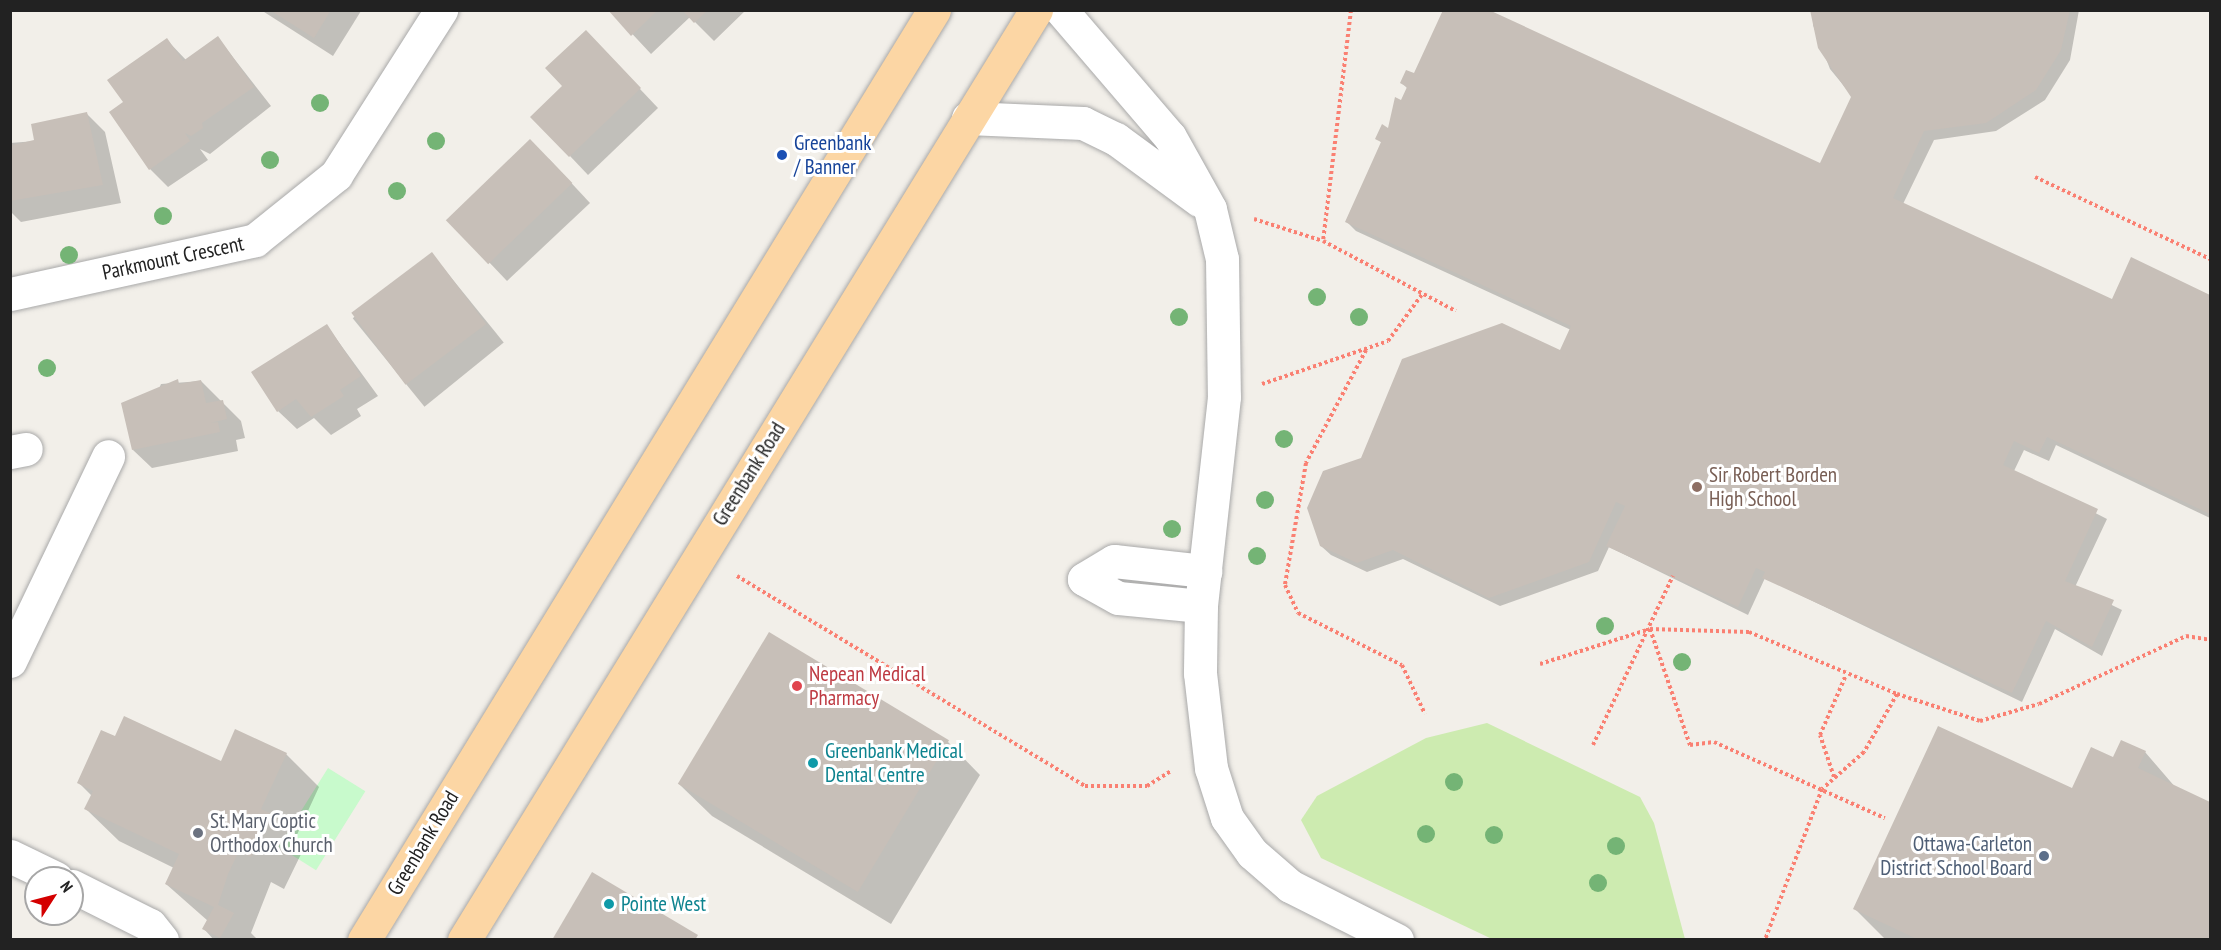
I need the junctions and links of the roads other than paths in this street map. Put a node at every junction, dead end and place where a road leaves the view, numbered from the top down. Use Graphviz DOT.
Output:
graph roads {
  1 [pos="441,10"];
  2 [pos="934,10"];
  3 [pos="1036,10"];
  4 [pos="1061,10"];
  5 [pos="968,118"];
  6 [pos="1210,209"];
  7 [pos="10,294"];
  8 [pos="108,456"];
  9 [pos="1205,571"];
  10 [pos="1201,606"];
  11 [pos="10,661"];
  12 [pos="10,856"];
  13 [pos="31,866"];
  14 [pos="84,892"];
  15 [pos="162,939"];
  16 [pos="364,939"];
  17 [pos="464,939"];
  18 [pos="1397,939"];
  1 -- 7 [label="street, Parkmount Crescent"];
  2 -- 16 [label="main road, Greenbank Road"];
  3 -- 5 [label="main road, Greenbank Road"];
  4 -- 6 [label="street"];
  5 -- 6 [label="street"];
  5 -- 17 [label="main road, Greenbank Road"];
  6 -- 9 [label="street"];
  8 -- 11 [label="street"];
  9 -- 10 [label="street"];
  9 -- 10 [label="street"];
  10 -- 18 [label="street"];
  12 -- 13 [label="street"];
  14 -- 15 [label="street"];
}
